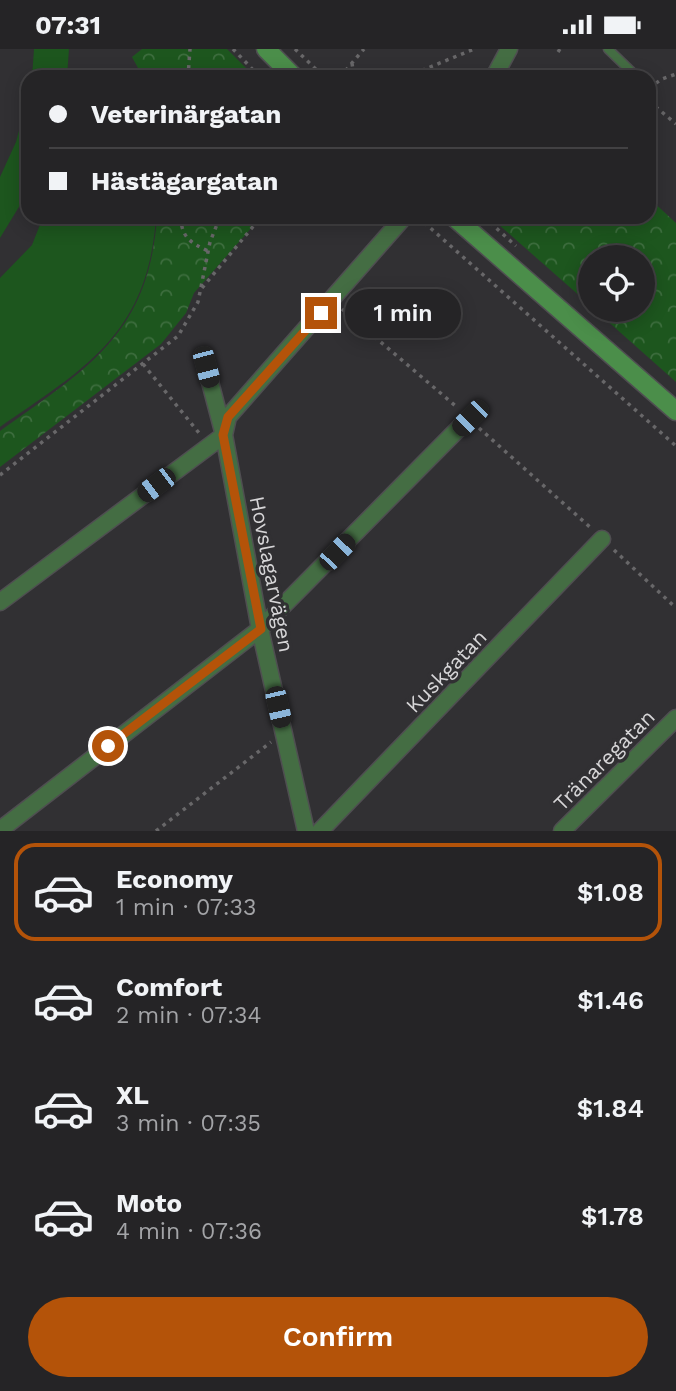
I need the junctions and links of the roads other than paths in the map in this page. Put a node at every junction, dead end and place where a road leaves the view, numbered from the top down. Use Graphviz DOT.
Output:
graph roads {
  1 [pos="266,49"];
  2 [pos="509,49"];
  3 [pos="608,49"];
  4 [pos="287,70"];
  5 [pos="498,70"];
  6 [pos="630,70"];
  7 [pos="398,224"];
  8 [pos="462,224"];
  9 [pos="206,367"];
  10 [pos="676,411"];
  11 [pos="470,418"];
  12 [pos="223,435"];
  13 [pos="602,539"];
  14 [pos="0,602"];
  15 [pos="261,629"];
  16 [pos="676,718"];
  17 [pos="0,830"];
  18 [pos="306,831"];
  19 [pos="320,831"];
  20 [pos="562,831"];
  1 -- 4 [label="main road"];
  2 -- 5 [label="street"];
  3 -- 6 [label="lane"];
  7 -- 12 [label="street"];
  8 -- 10 [label="main road"];
  9 -- 12 [label="street, Hovslagarvägen"];
  11 -- 15 [label="street"];
  12 -- 14 [label="street"];
  12 -- 15 [label="street, Hovslagarvägen"];
  13 -- 19 [label="street, Kuskgatan"];
  15 -- 17 [label="street"];
  15 -- 18 [label="street, Hovslagarvägen"];
  16 -- 20 [label="street, Tränaregatan"];
}
